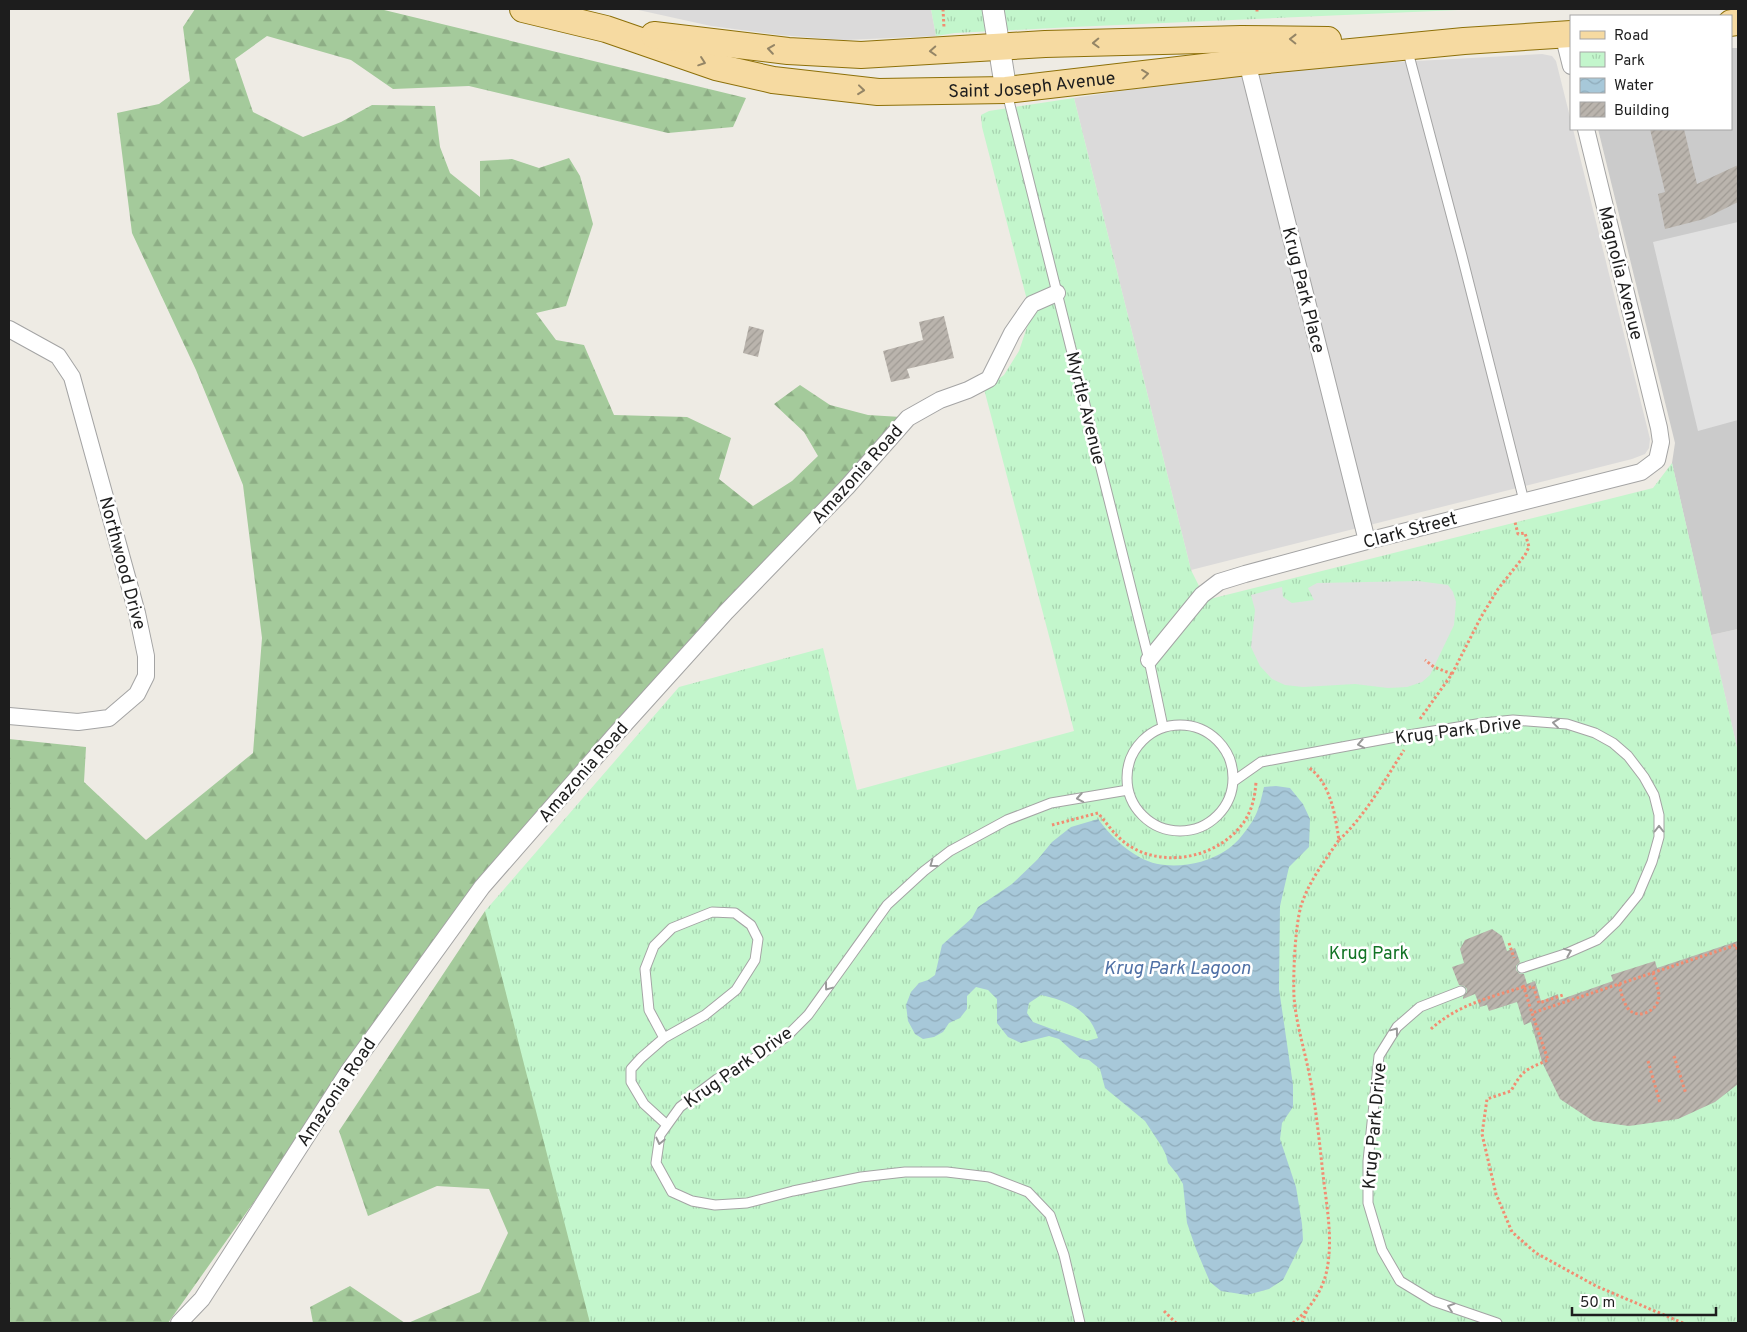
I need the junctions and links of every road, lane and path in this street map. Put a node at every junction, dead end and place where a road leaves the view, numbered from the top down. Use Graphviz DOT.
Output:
graph roads {
  1 [pos="523,9"];
  2 [pos="943,9"];
  3 [pos="993,9"];
  4 [pos="1257,9"];
  5 [pos="1257,14"];
  6 [pos="606,29"];
  7 [pos="944,29"];
  8 [pos="1567,34"];
  9 [pos="1464,41"];
  10 [pos="1407,47"];
  11 [pos="998,48"];
  12 [pos="1244,50"];
  13 [pos="1570,58"];
  14 [pos="1006,90"];
  15 [pos="1586,130"];
  16 [pos="1057,293"];
  17 [pos="9,329"];
  18 [pos="1656,416"];
  19 [pos="1517,502"];
  20 [pos="1367,541"];
  21 [pos="1149,660"];
  22 [pos="1425,660"];
  23 [pos="1452,674"];
  24 [pos="9,716"];
  25 [pos="1418,722"];
  26 [pos="1164,726"];
  27 [pos="1405,747"];
  28 [pos="1306,766"];
  29 [pos="1257,780"];
  30 [pos="1234,781"];
  31 [pos="1128,790"];
  32 [pos="1052,825"];
  33 [pos="1339,840"];
  34 [pos="1509,943"];
  35 [pos="1738,952"];
  36 [pos="1513,953"];
  37 [pos="1522,968"];
  38 [pos="1653,974"];
  39 [pos="1618,984"];
  40 [pos="1461,991"];
  41 [pos="1563,995"];
  42 [pos="1431,1029"];
  43 [pos="664,1038"];
  44 [pos="1674,1056"];
  45 [pos="1648,1061"];
  46 [pos="1686,1094"];
  47 [pos="1660,1103"];
  48 [pos="667,1125"];
  49 [pos="1308,1308"];
  50 [pos="1164,1311"];
  51 [pos="183,1322"];
  52 [pos="1080,1323"];
  53 [pos="1176,1323"];
  54 [pos="1293,1323"];
  55 [pos="1302,1323"];
  56 [pos="1497,1323"];
  57 [pos="1683,1323"];
  1 -- 6 [label="main road, Saint Joseph Avenue"];
  2 -- 7 [label="path"];
  3 -- 11 [label="street"];
  4 -- 5 [label="path"];
  11 -- 6 [label="main road, Saint Joseph Avenue, one-way"];
  6 -- 14 [label="main road, Saint Joseph Avenue, one-way"];
  8 -- 9 [label="main road, Saint Joseph Avenue"];
  8 -- 13 [label="street"];
  9 -- 10 [label="main road, Saint Joseph Avenue"];
  9 -- 12 [label="main road, Saint Joseph Avenue, one-way"];
  10 -- 12 [label="main road, Saint Joseph Avenue"];
  10 -- 19 [label="lane"];
  12 -- 11 [label="main road, Saint Joseph Avenue, one-way"];
  11 -- 14 [label="street"];
  14 -- 12 [label="main road, Saint Joseph Avenue, one-way"];
  12 -- 20 [label="street, Krug Park Place"];
  14 -- 16 [label="lane, Myrtle Avenue"];
  15 -- 18 [label="street, Magnolia Avenue"];
  16 -- 21 [label="lane, Myrtle Avenue"];
  16 -- 51 [label="street, Amazonia Road"];
  17 -- 24 [label="street, Northwood Drive"];
  18 -- 19 [label="street, Clark Street"];
  19 -- 20 [label="street, Clark Street"];
  19 -- 23 [label="path"];
  20 -- 21 [label="street, Clark Street"];
  21 -- 26 [label="lane, Myrtle Avenue"];
  22 -- 23 [label="path"];
  23 -- 25 [label="path"];
  26 -- 30 [label="lane"];
  26 -- 31 [label="lane"];
  27 -- 33 [label="path"];
  28 -- 33 [label="path"];
  29 -- 32 [label="path"];
  30 -- 31 [label="lane"];
  37 -- 30 [label="lane, Krug Park Drive, one-way"];
  31 -- 48 [label="lane, Krug Park Drive, one-way"];
  33 -- 49 [label="path"];
  34 -- 36 [label="path"];
  35 -- 38 [label="path"];
  38 -- 39 [label="path"];
  38 -- 39 [label="path"];
  39 -- 57 [label="path"];
  56 -- 40 [label="lane, Krug Park Drive, one-way"];
  41 -- 42 [label="path"];
  43 -- 43 [label="lane"];
  43 -- 48 [label="lane"];
  44 -- 46 [label="path"];
  45 -- 47 [label="path"];
  48 -- 52 [label="lane, Krug Park Drive, one-way"];
  49 -- 54 [label="path"];
  49 -- 55 [label="path"];
  50 -- 53 [label="path"];
}
